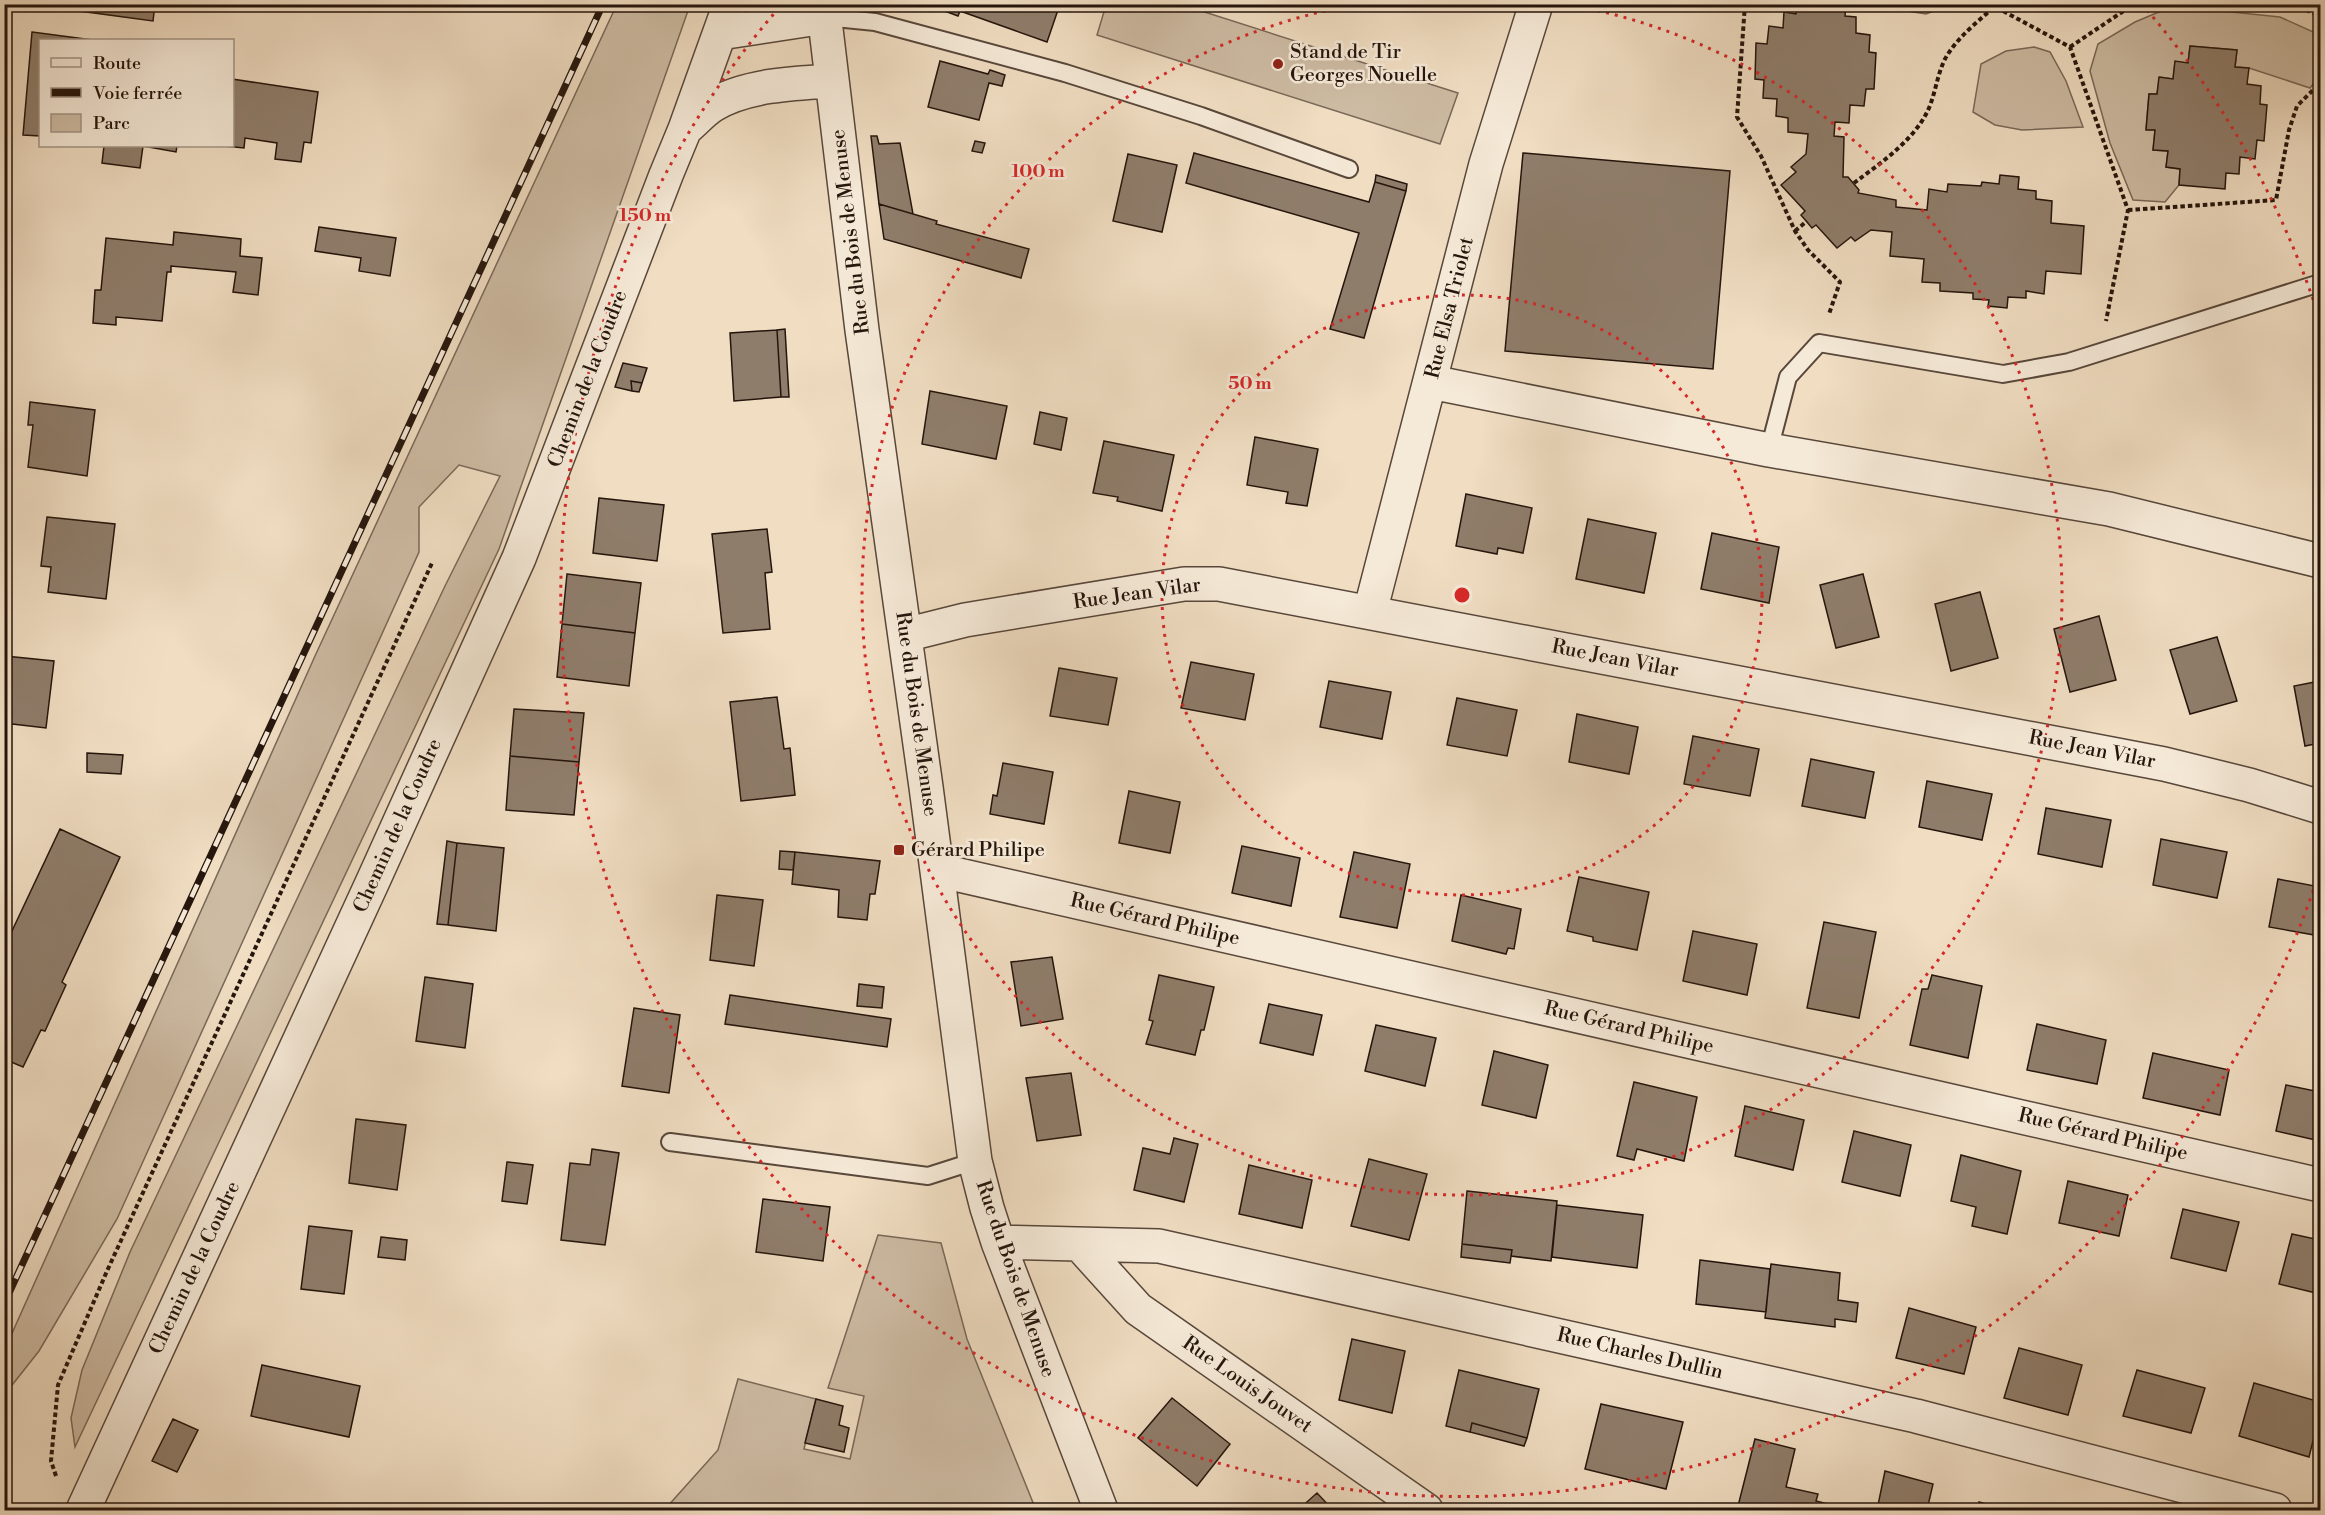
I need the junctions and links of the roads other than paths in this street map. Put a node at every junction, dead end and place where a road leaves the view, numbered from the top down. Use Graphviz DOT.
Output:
graph roads {
  1 [pos="1536,4"];
  2 [pos="824,11"];
  3 [pos="725,19"];
  4 [pos="832,81"];
  5 [pos="685,129"];
  6 [pos="1349,169"];
  7 [pos="2320,284"];
  8 [pos="1431,382"];
  9 [pos="1769,450"];
  10 [pos="2320,561"];
  11 [pos="1370,612"];
  12 [pos="905,635"];
  13 [pos="2320,807"];
  14 [pos="938,870"];
  15 [pos="670,1142"];
  16 [pos="975,1161"];
  17 [pos="2320,1185"];
  18 [pos="999,1242"];
  19 [pos="1081,1246"];
  20 [pos="83,1510"];
  21 [pos="1101,1510"];
  22 [pos="1426,1510"];
  23 [pos="2275,1510"];
  1 -- 8 [label="street, Rue Elsa Triolet"];
  2 -- 3 [label="street"];
  2 -- 4 [label="street, Rue du Bois de Menuse"];
  2 -- 6 [label="lane"];
  3 -- 5 [label="street, Chemin de la Coudre"];
  4 -- 5 [label="street"];
  4 -- 12 [label="street, Rue du Bois de Menuse"];
  5 -- 20 [label="street, Chemin de la Coudre"];
  7 -- 9 [label="lane"];
  8 -- 9 [label="street"];
  8 -- 11 [label="street, Rue Elsa Triolet"];
  9 -- 10 [label="street"];
  11 -- 12 [label="street, Rue Jean Vilar"];
  11 -- 13 [label="street, Rue Jean Vilar"];
  12 -- 14 [label="street, Rue du Bois de Menuse"];
  14 -- 16 [label="street, Rue du Bois de Menuse"];
  14 -- 17 [label="street, Rue Gérard Philipe"];
  15 -- 16 [label="lane"];
  16 -- 18 [label="street, Rue du Bois de Menuse"];
  18 -- 19 [label="street, Rue Charles Dullin"];
  18 -- 21 [label="street, Rue du Bois de Menuse"];
  19 -- 22 [label="street, Rue Louis Jouvet"];
  19 -- 23 [label="street, Rue Charles Dullin"];
}
